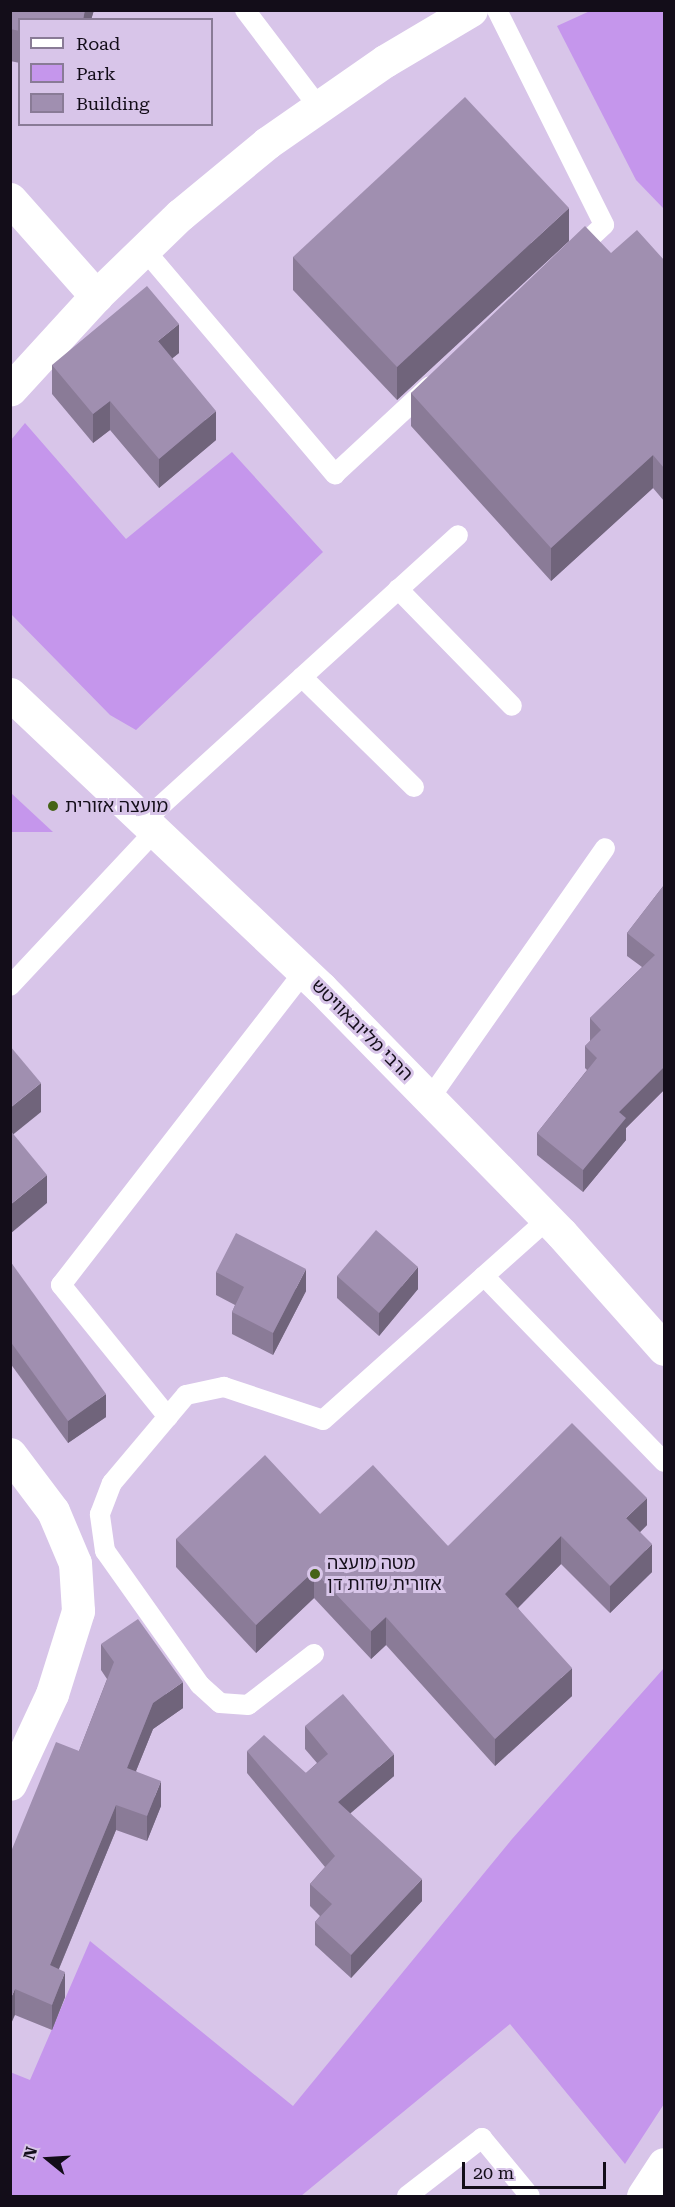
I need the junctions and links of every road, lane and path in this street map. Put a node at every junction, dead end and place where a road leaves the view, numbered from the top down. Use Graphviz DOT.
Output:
graph roads {
  1 [pos="245,10"];
  2 [pos="471,10"];
  3 [pos="497,10"];
  4 [pos="318,106"];
  5 [pos="10,199"];
  6 [pos="143,248"];
  7 [pos="561,265"];
  8 [pos="96,296"];
  9 [pos="448,370"];
  10 [pos="10,390"];
  11 [pos="458,535"];
  12 [pos="398,589"];
  13 [pos="303,677"];
  14 [pos="10,694"];
  15 [pos="512,706"];
  16 [pos="10,714"];
  17 [pos="43,728"];
  18 [pos="414,787"];
  19 [pos="151,825"];
  20 [pos="605,848"];
  21 [pos="304,972"];
  22 [pos="10,986"];
  23 [pos="430,1098"];
  24 [pos="548,1219"];
  25 [pos="484,1276"];
  26 [pos="664,1349"];
  27 [pos="168,1417"];
  28 [pos="10,1454"];
  29 [pos="664,1462"];
  30 [pos="314,1654"];
  31 [pos="10,1784"];
  32 [pos="664,2164"];
  33 [pos="407,2196"];
  34 [pos="530,2196"];
  35 [pos="643,2196"];
  1 -- 4 [label="lane"];
  2 -- 4 [label="main road"];
  3 -- 7 [label="lane"];
  4 -- 6 [label="main road"];
  5 -- 8 [label="main road"];
  6 -- 8 [label="main road"];
  6 -- 9 [label="lane"];
  8 -- 10 [label="main road"];
  11 -- 12 [label="lane"];
  12 -- 13 [label="lane"];
  12 -- 15 [label="lane"];
  13 -- 18 [label="lane"];
  13 -- 19 [label="lane"];
  14 -- 17 [label="main road, הרבי מליובאוויטש"];
  16 -- 17 [label="main road, הרבי מליובאוויטש"];
  17 -- 19 [label="main road, הרבי מליובאוויטש"];
  19 -- 21 [label="main road, הרבי מליובאוויטש"];
  19 -- 22 [label="lane"];
  20 -- 23 [label="lane"];
  21 -- 23 [label="main road, הרבי מליובאוויטש"];
  21 -- 27 [label="lane"];
  23 -- 24 [label="main road, הרבי מליובאוויטש"];
  24 -- 25 [label="lane"];
  24 -- 26 [label="main road, הרבי מליובאוויטש"];
  25 -- 27 [label="lane"];
  25 -- 29 [label="lane"];
  27 -- 30 [label="lane"];
  28 -- 31 [label="main road"];
  32 -- 35 [label="main road"];
  33 -- 34 [label="lane"];
}
